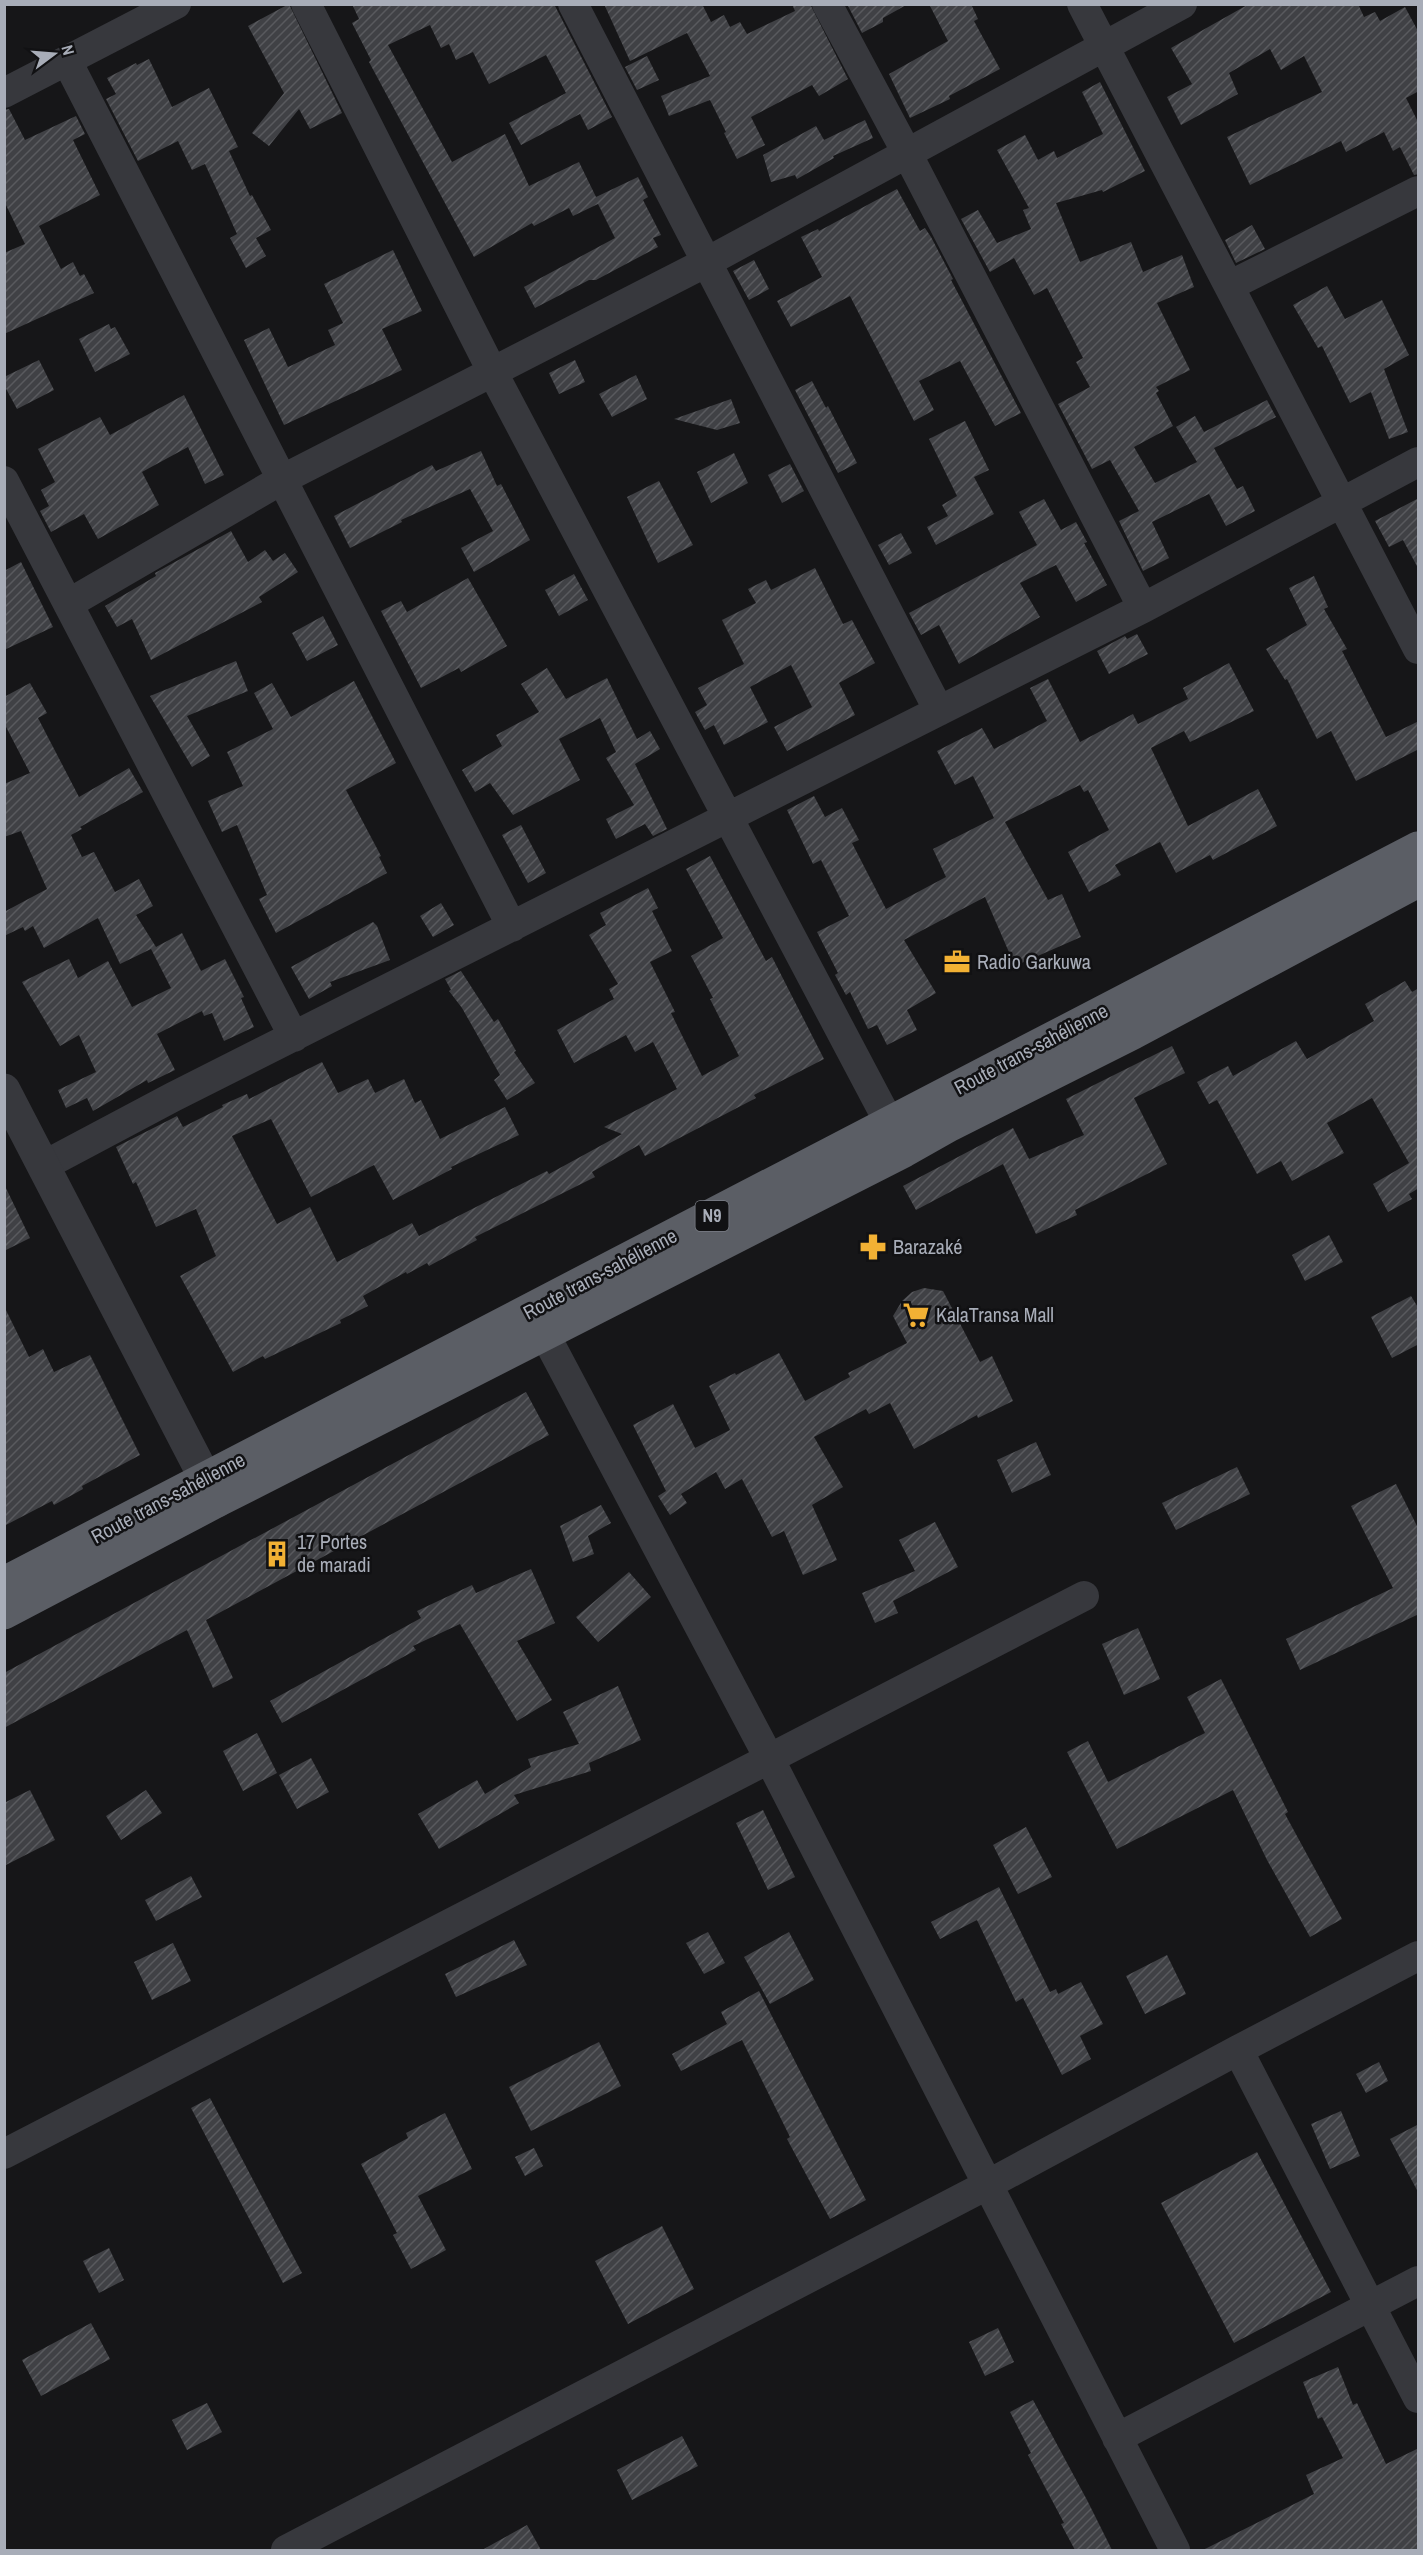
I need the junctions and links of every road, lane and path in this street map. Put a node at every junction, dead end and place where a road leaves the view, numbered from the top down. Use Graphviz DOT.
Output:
graph roads {
  1 [pos="176,4"];
  2 [pos="306,4"];
  3 [pos="573,4"];
  4 [pos="827,4"];
  5 [pos="1082,4"];
  6 [pos="1182,4"];
  7 [pos="1104,46"];
  8 [pos="67,62"];
  9 [pos="4,93"];
  10 [pos="908,155"];
  11 [pos="1419,191"];
  12 [pos="707,262"];
  13 [pos="1229,286"];
  14 [pos="493,373"];
  15 [pos="1419,462"];
  16 [pos="281,480"];
  17 [pos="4,481"];
  18 [pos="1341,503"];
  19 [pos="68,604"];
  20 [pos="1143,608"];
  21 [pos="1419,649"];
  22 [pos="939,711"];
  23 [pos="729,816"];
  24 [pos="1419,848"];
  25 [pos="1419,881"];
  26 [pos="513,927"];
  27 [pos="294,1038"];
  28 [pos="4,1090"];
  29 [pos="896,1138"];
  30 [pos="45,1165"];
  31 [pos="539,1322"];
  32 [pos="212,1489"];
  33 [pos="4,1583"];
  34 [pos="1084,1596"];
  35 [pos="4,1613"];
  36 [pos="769,1758"];
  37 [pos="1419,1956"];
  38 [pos="1239,2050"];
  39 [pos="4,2154"];
  40 [pos="987,2185"];
  41 [pos="1419,2280"];
  42 [pos="1371,2305"];
  43 [pos="1419,2398"];
  44 [pos="1117,2438"];
  45 [pos="285,2550"];
  46 [pos="1175,2550"];
  1 -- 8 [label="street"];
  2 -- 14 [label="street"];
  3 -- 12 [label="street"];
  4 -- 10 [label="street"];
  5 -- 7 [label="street"];
  6 -- 7 [label="street"];
  7 -- 10 [label="street"];
  7 -- 13 [label="street"];
  8 -- 9 [label="street"];
  8 -- 16 [label="street"];
  10 -- 12 [label="street"];
  10 -- 20 [label="street"];
  11 -- 13 [label="street"];
  12 -- 14 [label="street"];
  12 -- 22 [label="street"];
  13 -- 18 [label="street"];
  14 -- 16 [label="street"];
  14 -- 23 [label="street"];
  15 -- 18 [label="street"];
  16 -- 19 [label="street"];
  16 -- 26 [label="street"];
  17 -- 19 [label="street"];
  18 -- 20 [label="street"];
  18 -- 21 [label="street"];
  19 -- 27 [label="street"];
  20 -- 22 [label="street"];
  22 -- 23 [label="street"];
  23 -- 26 [label="street"];
  23 -- 29 [label="street"];
  24 -- 29 [label="highway, Route trans-sahélienne / N9"];
  25 -- 29 [label="highway, Route trans-sahélienne / N9"];
  26 -- 27 [label="street"];
  27 -- 30 [label="street"];
  28 -- 30 [label="street"];
  29 -- 31 [label="highway, Route trans-sahélienne / N9"];
  30 -- 32 [label="street"];
  31 -- 32 [label="highway, Route trans-sahélienne / N9"];
  31 -- 36 [label="street"];
  32 -- 33 [label="highway, Route trans-sahélienne / N9"];
  32 -- 35 [label="highway, Route trans-sahélienne / N9"];
  34 -- 36 [label="street"];
  36 -- 39 [label="street"];
  36 -- 40 [label="street"];
  37 -- 38 [label="street"];
  38 -- 40 [label="street"];
  38 -- 42 [label="street"];
  40 -- 44 [label="street"];
  40 -- 45 [label="street"];
  41 -- 42 [label="street"];
  42 -- 43 [label="street"];
  42 -- 44 [label="street"];
  44 -- 46 [label="street"];
}
